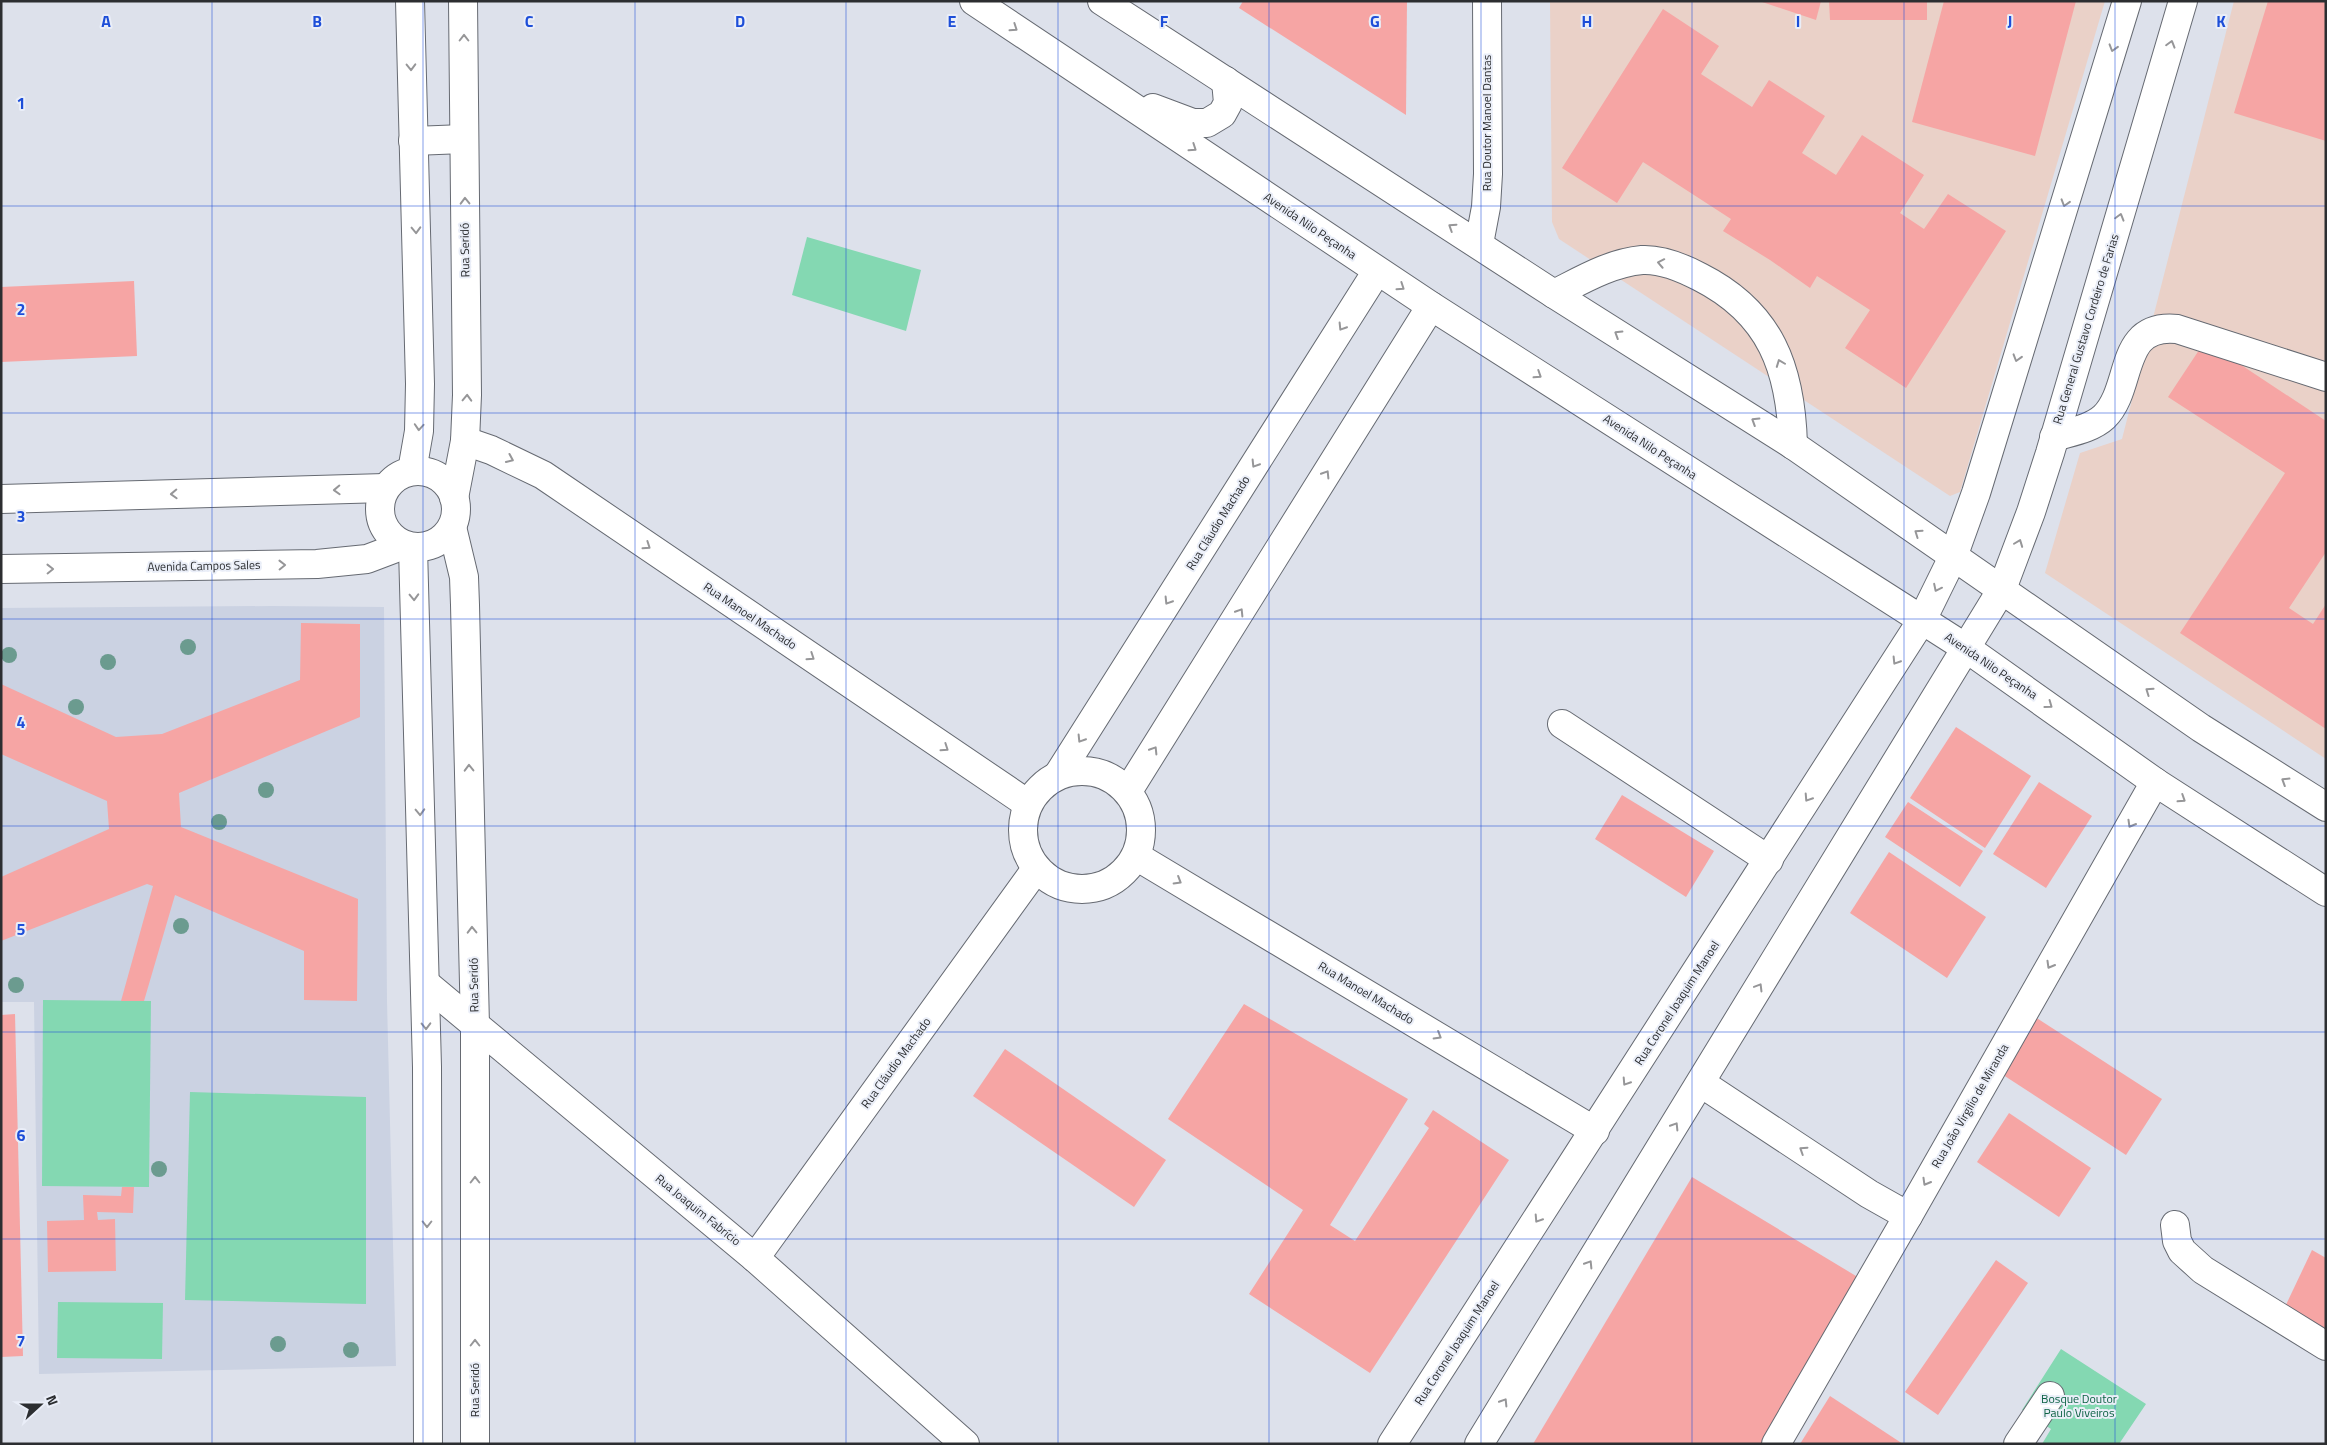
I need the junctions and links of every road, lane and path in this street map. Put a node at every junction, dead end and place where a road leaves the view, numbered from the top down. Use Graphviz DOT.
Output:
graph roads {
  1 [pos="410,1"];
  2 [pos="463,1"];
  3 [pos="974,1"];
  4 [pos="1102,1"];
  5 [pos="1487,1"];
  6 [pos="2128,1"];
  7 [pos="2184,1"];
  8 [pos="1057,57"];
  9 [pos="1226,81"];
  10 [pos="464,139"];
  11 [pos="413,141"];
  12 [pos="1480,244"];
  13 [pos="1377,270"];
  14 [pos="1554,294"];
  15 [pos="1431,306"];
  16 [pos="2326,378"];
  17 [pos="2054,437"];
  18 [pos="465,442"];
  19 [pos="1793,445"];
  20 [pos="412,471"];
  21 [pos="385,488"];
  22 [pos="454,498"];
  23 [pos="1,499"];
  24 [pos="452,528"];
  25 [pos="408,547"];
  26 [pos="1953,556"];
  27 [pos="1,570"];
  28 [pos="2002,589"];
  29 [pos="1922,620"];
  30 [pos="1966,648"];
  31 [pos="1562,724"];
  32 [pos="1058,775"];
  33 [pos="2155,782"];
  34 [pos="1128,791"];
  35 [pos="1028,804"];
  36 [pos="2326,807"];
  37 [pos="1136,856"];
  38 [pos="1769,860"];
  39 [pos="1036,868"];
  40 [pos="2326,892"];
  41 [pos="425,984"];
  42 [pos="475,1026"];
  43 [pos="1701,1083"];
  44 [pos="1595,1130"];
  45 [pos="1908,1216"];
  46 [pos="2175,1225"];
  47 [pos="756,1258"];
  48 [pos="2326,1346"];
  49 [pos="2050,1396"];
  50 [pos="428,1444"];
  51 [pos="475,1444"];
  52 [pos="964,1444"];
  53 [pos="1392,1444"];
  54 [pos="1479,1444"];
  55 [pos="1776,1444"];
  56 [pos="2018,1444"];
  1 -- 11 [label="street, one-way"];
  10 -- 2 [label="street, Rua Seridó, one-way"];
  3 -- 8 [label="street, Avenida Nilo Peçanha, one-way"];
  4 -- 9 [label="street"];
  5 -- 12 [label="street, Rua Doutor Manoel Dantas"];
  6 -- 26 [label="street, one-way"];
  17 -- 7 [label="street, Rua General Gustavo Cordeiro de Farias, one-way"];
  8 -- 9 [label="street"];
  8 -- 13 [label="street, Avenida Nilo Peçanha, one-way"];
  12 -- 9 [label="street, one-way"];
  10 -- 11 [label="street"];
  18 -- 10 [label="street, Rua Seridó, one-way"];
  11 -- 20 [label="street, one-way"];
  12 -- 14 [label="street"];
  13 -- 15 [label="street, Avenida Nilo Peçanha, one-way"];
  13 -- 32 [label="street, Rua Cláudio Machado, one-way"];
  19 -- 14 [label="street, one-way"];
  19 -- 14 [label="street, one-way"];
  15 -- 29 [label="street, Avenida Nilo Peçanha, one-way"];
  34 -- 15 [label="street, one-way"];
  16 -- 17 [label="street"];
  28 -- 17 [label="street, Rua General Gustavo Cordeiro de Farias, one-way"];
  18 -- 22 [label="street, Rua Seridó"];
  18 -- 35 [label="street, Rua Manoel Machado, one-way"];
  26 -- 19 [label="street, one-way"];
  20 -- 21 [label="street"];
  20 -- 22 [label="street"];
  21 -- 23 [label="street, one-way"];
  21 -- 25 [label="street"];
  22 -- 24 [label="street"];
  24 -- 25 [label="street"];
  42 -- 24 [label="street, Rua Seridó, one-way"];
  27 -- 25 [label="street, Avenida Campos Sales, one-way"];
  25 -- 41 [label="street, one-way"];
  26 -- 28 [label="street"];
  26 -- 29 [label="street, Rua Coronel Joaquim Manoel, one-way"];
  28 -- 30 [label="street, Rua General Gustavo Cordeiro de Farias"];
  36 -- 28 [label="street, one-way"];
  29 -- 30 [label="street, Avenida Nilo Peçanha"];
  29 -- 38 [label="street, Rua Coronel Joaquim Manoel, one-way"];
  30 -- 33 [label="street, Avenida Nilo Peçanha, one-way"];
  43 -- 30 [label="street, one-way"];
  31 -- 38 [label="street"];
  32 -- 34 [label="street"];
  32 -- 35 [label="street"];
  33 -- 40 [label="street, Avenida Nilo Peçanha, one-way"];
  33 -- 45 [label="street, Rua João Virgilio de Miranda, one-way"];
  34 -- 37 [label="street"];
  35 -- 39 [label="street"];
  37 -- 39 [label="street"];
  37 -- 44 [label="street, Rua Manoel Machado, one-way"];
  38 -- 44 [label="street, Rua Coronel Joaquim Manoel, one-way"];
  39 -- 47 [label="street, Rua Cláudio Machado"];
  41 -- 42 [label="street, Rua Joaquim Fabrício"];
  41 -- 50 [label="street, one-way"];
  42 -- 47 [label="street, Rua Joaquim Fabrício"];
  51 -- 42 [label="street, Rua Seridó, one-way"];
  45 -- 43 [label="street, one-way"];
  54 -- 43 [label="street, one-way"];
  44 -- 53 [label="street, Rua Coronel Joaquim Manoel, one-way"];
  45 -- 55 [label="street, Rua João Virgilio de Miranda"];
  46 -- 48 [label="street"];
  47 -- 52 [label="street, Rua Joaquim Fabrício"];
  49 -- 56 [label="street"];
}
